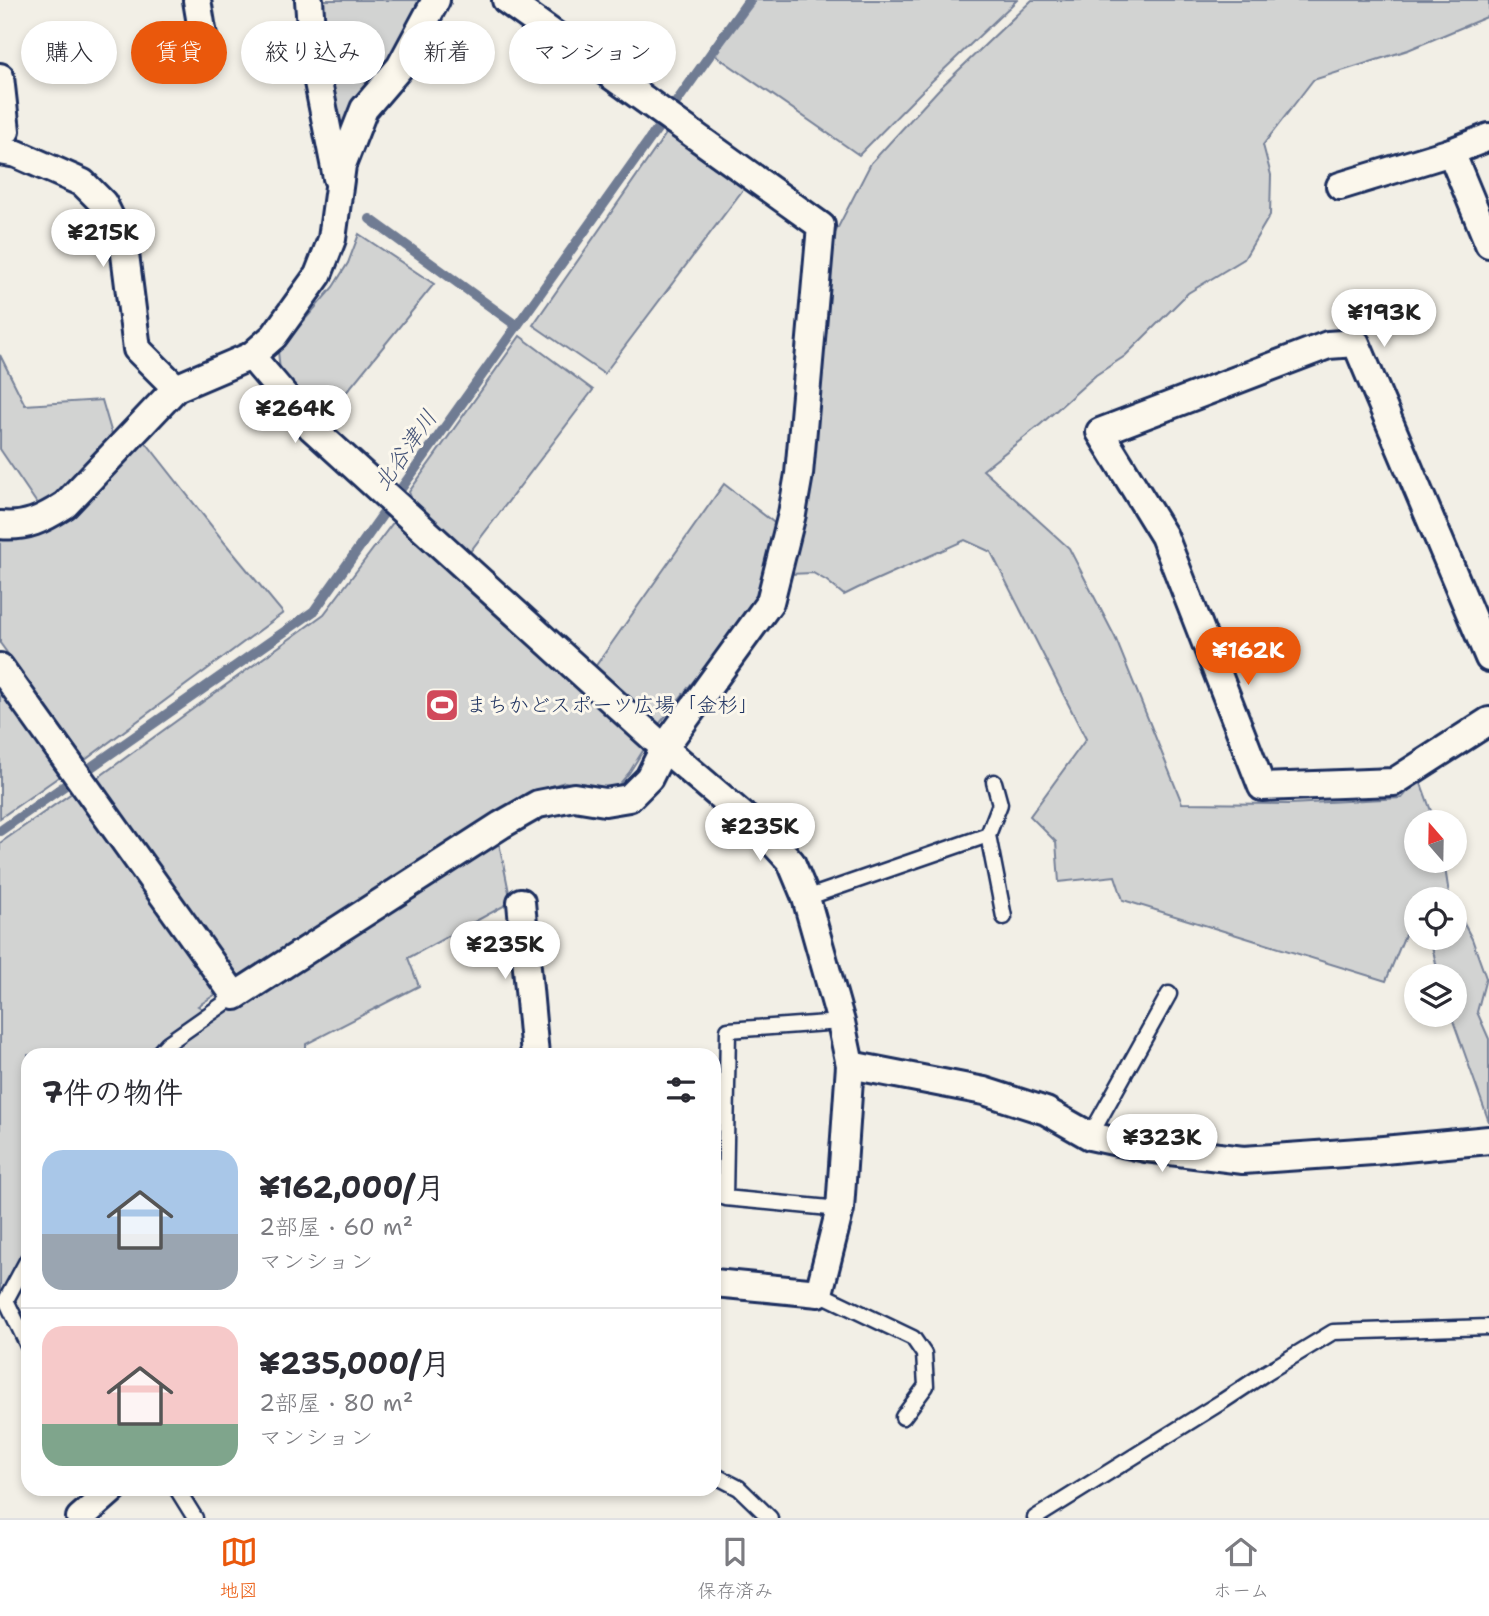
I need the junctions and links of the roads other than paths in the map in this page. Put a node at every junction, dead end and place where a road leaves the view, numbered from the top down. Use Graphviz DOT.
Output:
graph roads {
  1 [pos="197,0"];
  2 [pos="309,0"];
  3 [pos="436,0"];
  4 [pos="506,0"];
  5 [pos="200,21"];
  6 [pos="0,77"];
  7 [pos="0,132"];
  8 [pos="1489,137"];
  9 [pos="0,151"];
  10 [pos="1451,152"];
  11 [pos="1340,186"];
  12 [pos="339,187"];
  13 [pos="1489,244"];
  14 [pos="251,356"];
  15 [pos="176,388"];
  16 [pos="0,525"];
  17 [pos="1489,658"];
  18 [pos="0,667"];
  19 [pos="1489,721"];
  20 [pos="664,748"];
  21 [pos="995,782"];
  22 [pos="988,835"];
  23 [pos="806,898"];
  24 [pos="521,902"];
  25 [pos="1004,917"];
  26 [pos="1169,994"];
  27 [pos="234,996"];
  28 [pos="841,1022"];
  29 [pos="163,1048"];
  30 [pos="535,1048"];
  31 [pos="850,1065"];
  32 [pos="1090,1136"];
  33 [pos="1489,1140"];
  34 [pos="840,1209"];
  35 [pos="21,1272"];
  36 [pos="721,1284"];
  37 [pos="819,1293"];
  38 [pos="1489,1327"];
  39 [pos="21,1331"];
  40 [pos="903,1417"];
  41 [pos="721,1479"];
  42 [pos="181,1496"];
  43 [pos="195,1518"];
  44 [pos="770,1518"];
  45 [pos="1035,1518"];
  1 -- 5 [label="street"];
  2 -- 12 [label="street"];
  3 -- 12 [label="street"];
  4 -- 20 [label="street"];
  6 -- 7 [label="street"];
  8 -- 10 [label="street"];
  9 -- 15 [label="street"];
  10 -- 11 [label="street"];
  10 -- 13 [label="street"];
  12 -- 14 [label="street"];
  14 -- 15 [label="street"];
  14 -- 20 [label="street"];
  15 -- 16 [label="street"];
  17 -- 19 [label="street"];
  18 -- 27 [label="street"];
  20 -- 23 [label="street"];
  20 -- 27 [label="street"];
  21 -- 22 [label="lane"];
  22 -- 23 [label="lane"];
  22 -- 25 [label="lane"];
  23 -- 28 [label="street"];
  24 -- 30 [label="street"];
  26 -- 32 [label="lane"];
  27 -- 29 [label="lane"];
  28 -- 31 [label="street"];
  28 -- 34 [label="lane"];
  31 -- 32 [label="street"];
  31 -- 34 [label="street"];
  32 -- 33 [label="street"];
  34 -- 37 [label="street"];
  35 -- 39 [label="lane"];
  36 -- 37 [label="street"];
  37 -- 40 [label="lane"];
  38 -- 45 [label="lane"];
  41 -- 44 [label="lane"];
  42 -- 43 [label="lane"];
}
